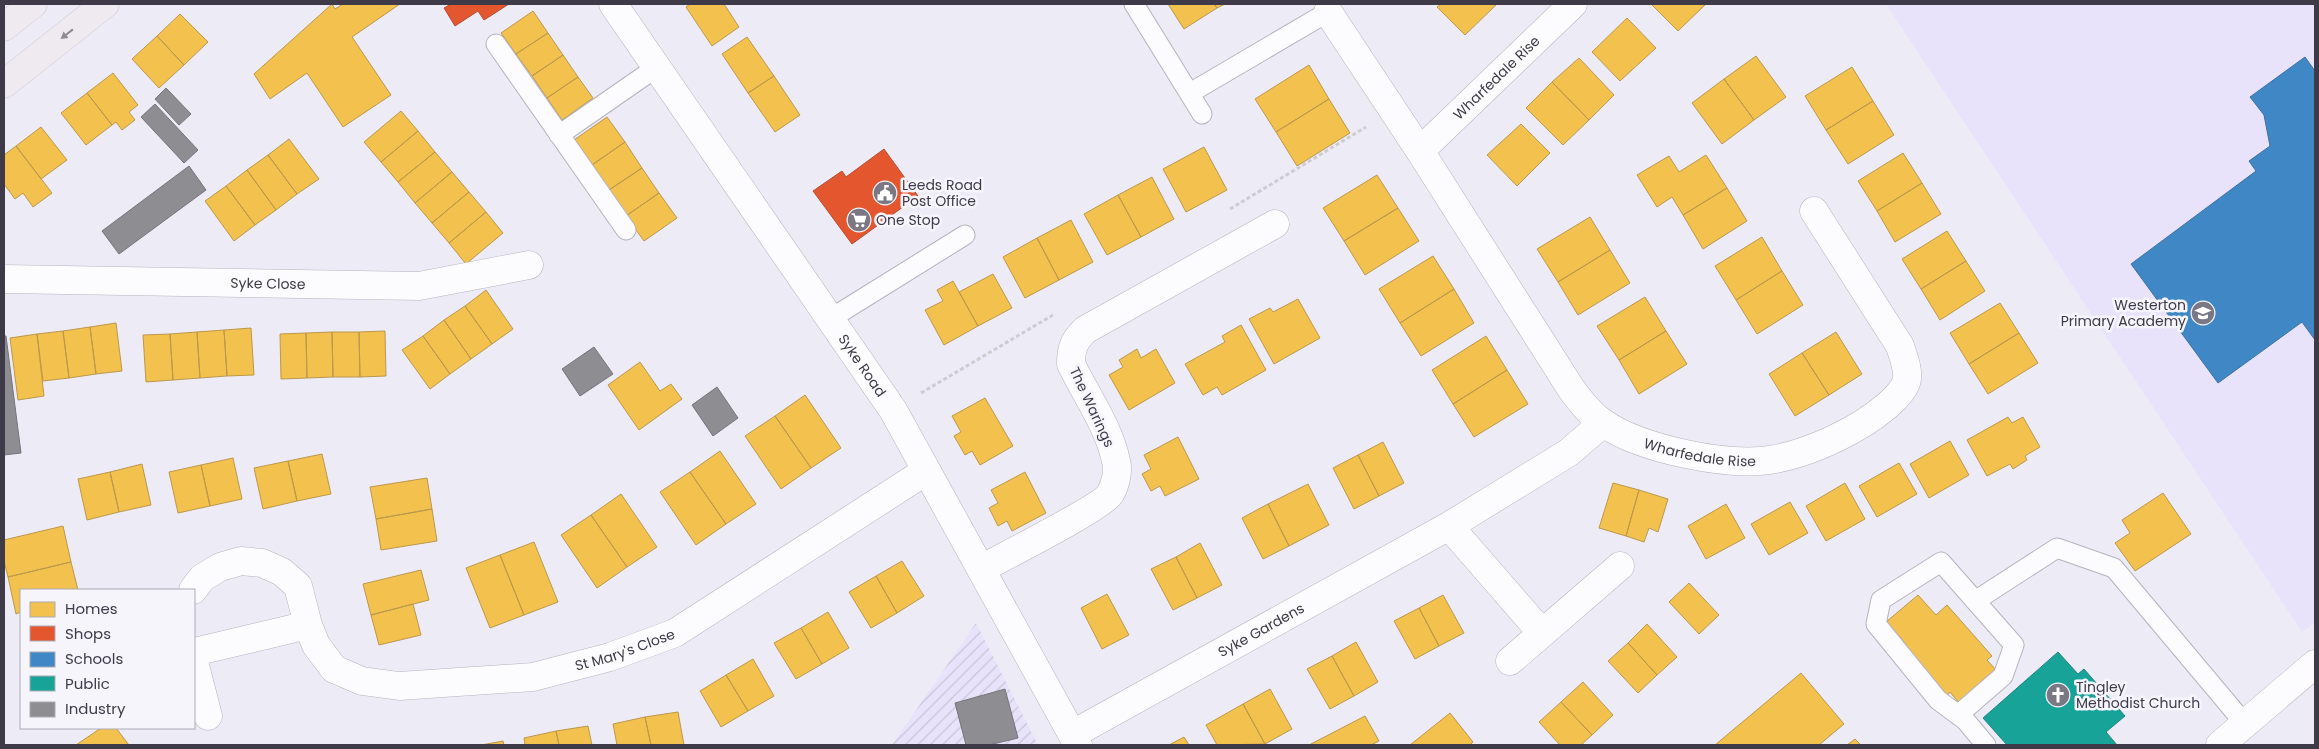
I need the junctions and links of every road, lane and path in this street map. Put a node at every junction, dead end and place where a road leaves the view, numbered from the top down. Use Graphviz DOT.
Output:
graph roads {
  1 [pos="33,4"];
  2 [pos="105,4"];
  3 [pos="614,4"];
  4 [pos="1134,4"];
  5 [pos="1573,4"];
  6 [pos="1328,12"];
  7 [pos="4,27"];
  8 [pos="496,44"];
  9 [pos="657,67"];
  10 [pos="4,84"];
  11 [pos="1190,93"];
  12 [pos="1202,114"];
  13 [pos="560,135"];
  14 [pos="1420,151"];
  15 [pos="1814,211"];
  16 [pos="1276,224"];
  17 [pos="626,230"];
  18 [pos="965,235"];
  19 [pos="529,265"];
  20 [pos="4,279"];
  21 [pos="830,319"];
  22 [pos="1603,423"];
  23 [pos="926,471"];
  24 [pos="1449,526"];
  25 [pos="1620,566"];
  26 [pos="980,569"];
  27 [pos="194,589"];
  28 [pos="1975,601"];
  29 [pos="308,625"];
  30 [pos="1542,633"];
  31 [pos="195,652"];
  32 [pos="1510,661"];
  33 [pos="2315,664"];
  34 [pos="195,666"];
  35 [pos="1958,715"];
  36 [pos="208,716"];
  37 [pos="2245,724"];
  38 [pos="1076,740"];
  39 [pos="1986,745"];
  40 [pos="2220,745"];
  1 -- 7 [label="main road"];
  2 -- 10 [label="main road, one-way"];
  3 -- 9 [label="street, Syke Road"];
  4 -- 11 [label="lane"];
  5 -- 14 [label="street, Wharfedale Rise"];
  6 -- 11 [label="lane"];
  6 -- 14 [label="street, Wharfedale Rise"];
  8 -- 13 [label="lane"];
  9 -- 13 [label="lane"];
  9 -- 21 [label="street, Syke Road"];
  11 -- 12 [label="lane"];
  13 -- 17 [label="lane"];
  14 -- 22 [label="street, Wharfedale Rise"];
  15 -- 22 [label="street, Wharfedale Rise"];
  16 -- 26 [label="street, The Warings"];
  18 -- 21 [label="lane"];
  19 -- 20 [label="street, Syke Close"];
  21 -- 23 [label="street, Syke Road"];
  22 -- 24 [label="street, Syke Gardens"];
  23 -- 26 [label="street, Syke Road"];
  23 -- 29 [label="street, St Mary's Close"];
  24 -- 30 [label="street"];
  24 -- 38 [label="street, Syke Gardens"];
  25 -- 30 [label="street"];
  26 -- 38 [label="street, Syke Road"];
  27 -- 29 [label="street, St Mary's Close"];
  28 -- 35 [label="lane"];
  28 -- 35 [label="lane"];
  28 -- 37 [label="lane"];
  29 -- 31 [label="street"];
  30 -- 32 [label="street"];
  33 -- 37 [label="street"];
  34 -- 36 [label="street"];
  35 -- 39 [label="lane"];
  37 -- 40 [label="street"];
}
